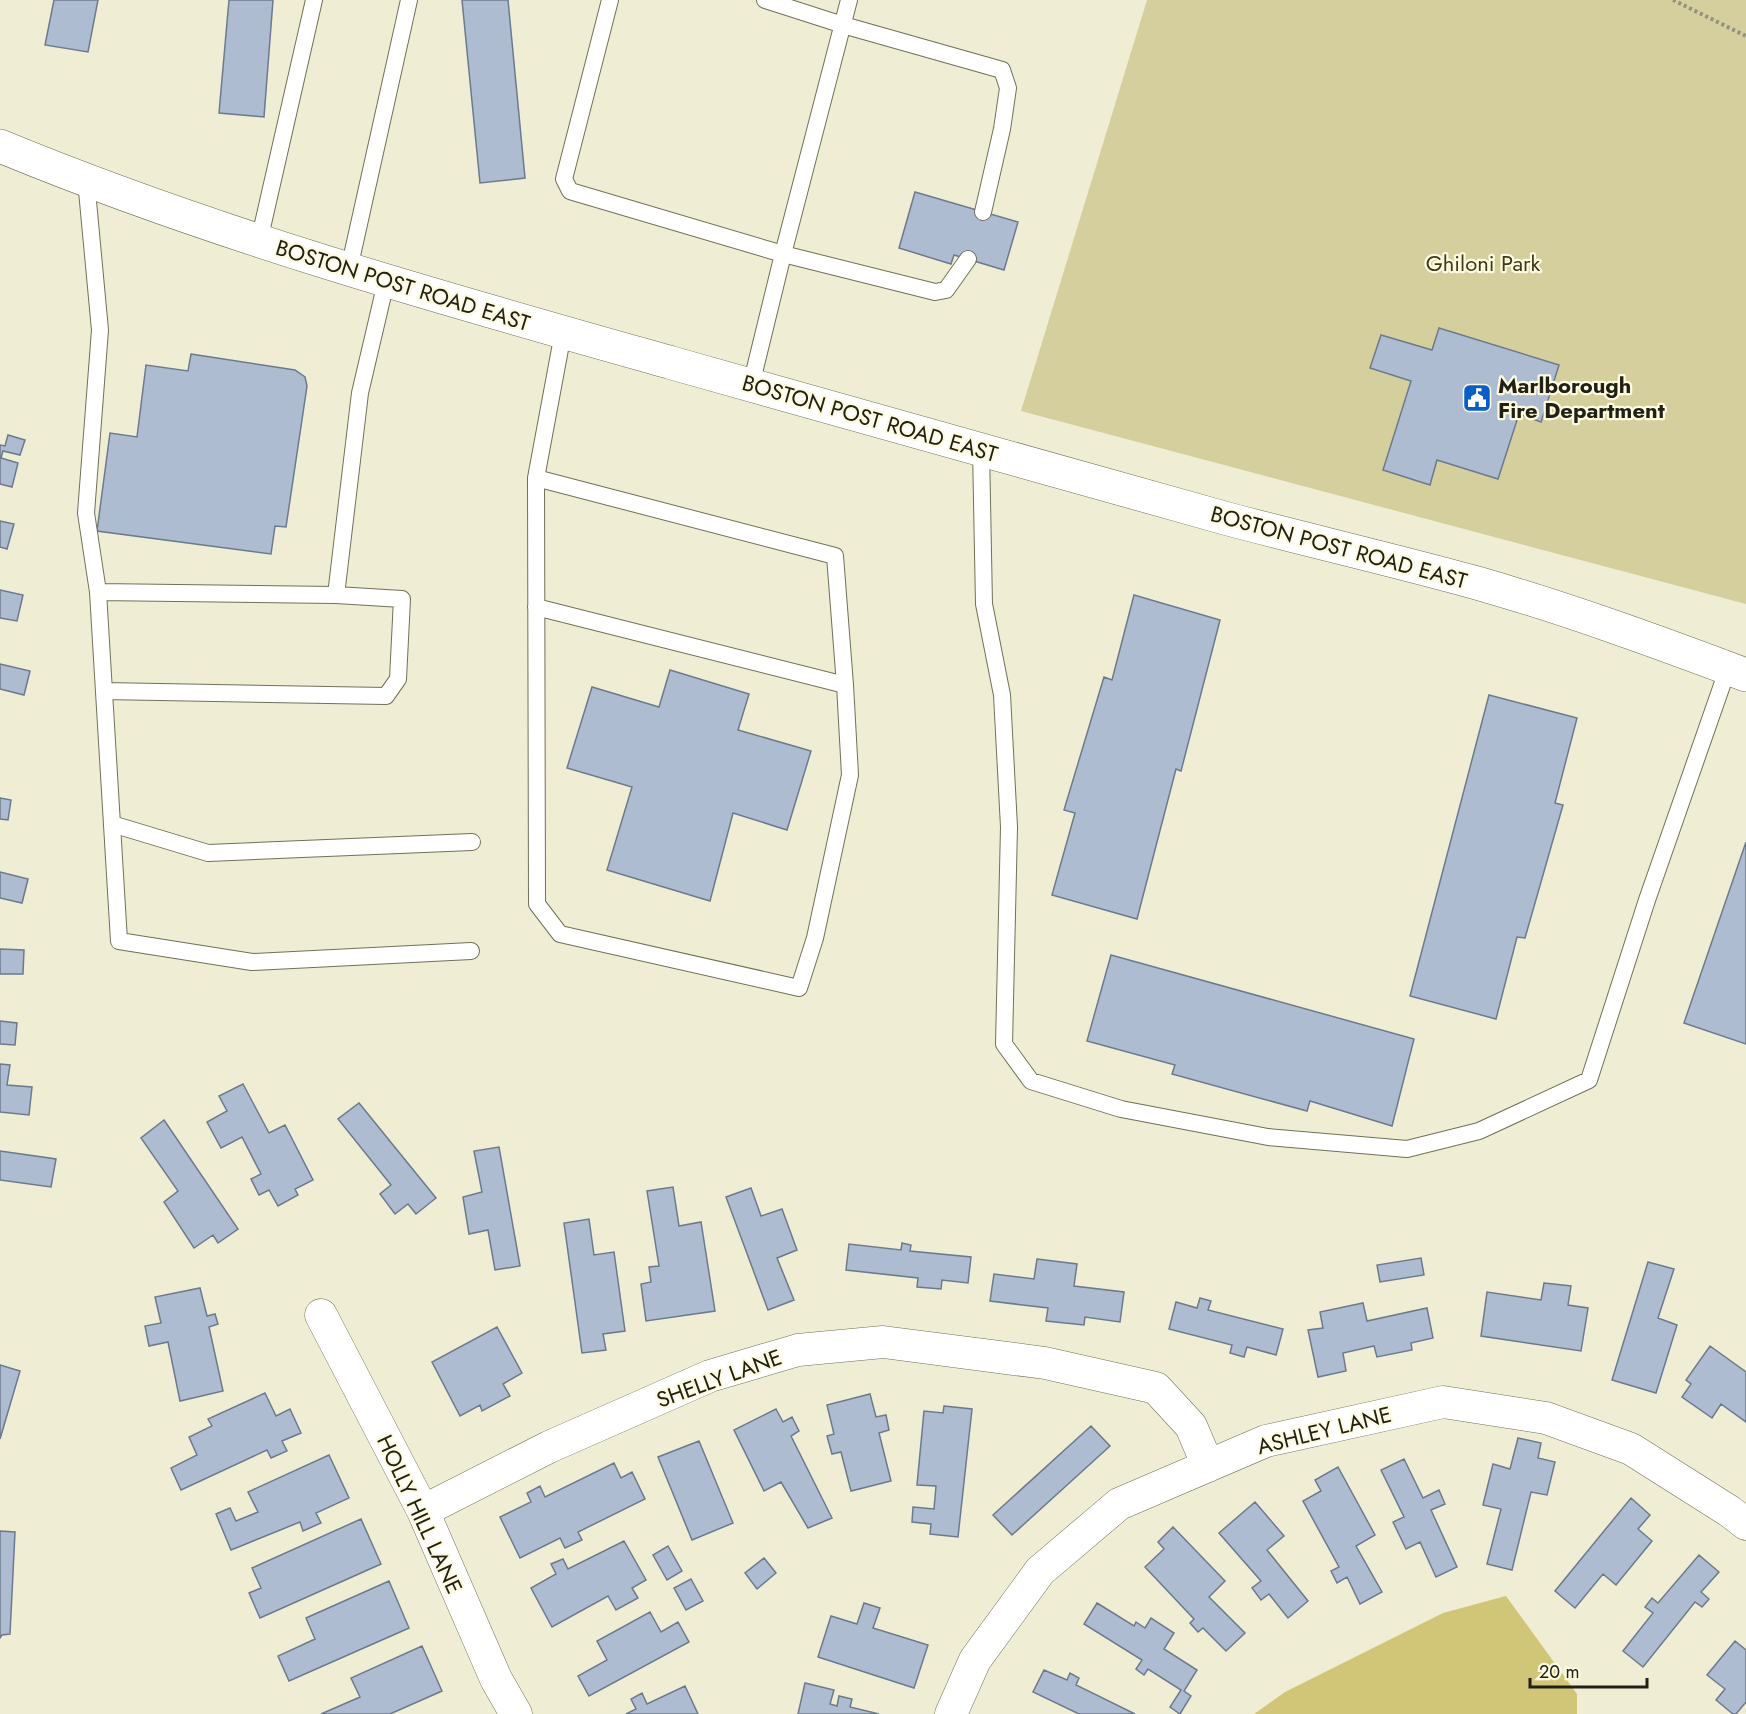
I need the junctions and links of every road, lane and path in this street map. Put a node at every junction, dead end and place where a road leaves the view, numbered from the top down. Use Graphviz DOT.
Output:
graph roads {
  1 [pos="314,0"];
  2 [pos="409,0"];
  3 [pos="610,0"];
  4 [pos="765,0"];
  5 [pos="849,0"];
  6 [pos="1673,0"];
  7 [pos="843,25"];
  8 [pos="1746,36"];
  9 [pos="0,146"];
  10 [pos="86,180"];
  11 [pos="983,212"];
  12 [pos="259,241"];
  13 [pos="783,254"];
  14 [pos="968,259"];
  15 [pos="349,269"];
  16 [pos="386,282"];
  17 [pos="563,333"];
  18 [pos="751,385"];
  19 [pos="981,449"];
  20 [pos="536,477"];
  21 [pos="98,592"];
  22 [pos="336,595"];
  23 [pos="536,607"];
  24 [pos="1737,671"];
  25 [pos="845,685"];
  26 [pos="104,691"];
  27 [pos="112,824"];
  28 [pos="472,842"];
  29 [pos="471,951"];
  30 [pos="321,1315"];
  31 [pos="1208,1466"];
  32 [pos="423,1511"];
  33 [pos="1746,1524"];
  34 [pos="516,1714"];
  35 [pos="951,1714"];
  1 -- 12 [label="lane"];
  2 -- 15 [label="lane"];
  3 -- 13 [label="lane"];
  4 -- 7 [label="lane"];
  5 -- 7 [label="lane"];
  6 -- 8 [label="path"];
  7 -- 11 [label="lane"];
  7 -- 13 [label="lane"];
  9 -- 10 [label="main road, BOSTON POST ROAD EAST"];
  10 -- 12 [label="main road, BOSTON POST ROAD EAST"];
  10 -- 21 [label="lane"];
  12 -- 15 [label="main road, BOSTON POST ROAD EAST"];
  13 -- 14 [label="lane"];
  13 -- 18 [label="lane"];
  15 -- 16 [label="main road, BOSTON POST ROAD EAST"];
  16 -- 17 [label="main road, BOSTON POST ROAD EAST"];
  16 -- 22 [label="lane"];
  17 -- 18 [label="main road, BOSTON POST ROAD EAST"];
  17 -- 20 [label="lane"];
  18 -- 19 [label="main road, BOSTON POST ROAD EAST"];
  19 -- 24 [label="main road, BOSTON POST ROAD EAST"];
  19 -- 24 [label="lane"];
  20 -- 23 [label="lane"];
  20 -- 25 [label="lane"];
  21 -- 22 [label="lane"];
  21 -- 26 [label="lane"];
  22 -- 26 [label="lane"];
  23 -- 25 [label="lane"];
  23 -- 25 [label="lane"];
  26 -- 27 [label="lane"];
  27 -- 28 [label="lane"];
  27 -- 29 [label="lane"];
  30 -- 32 [label="street, HOLLY HILL LANE"];
  31 -- 32 [label="street, SHELLY LANE"];
  31 -- 33 [label="street, ASHLEY LANE"];
  31 -- 35 [label="street, ASHLEY LANE"];
  32 -- 34 [label="street, HOLLY HILL LANE"];
}
